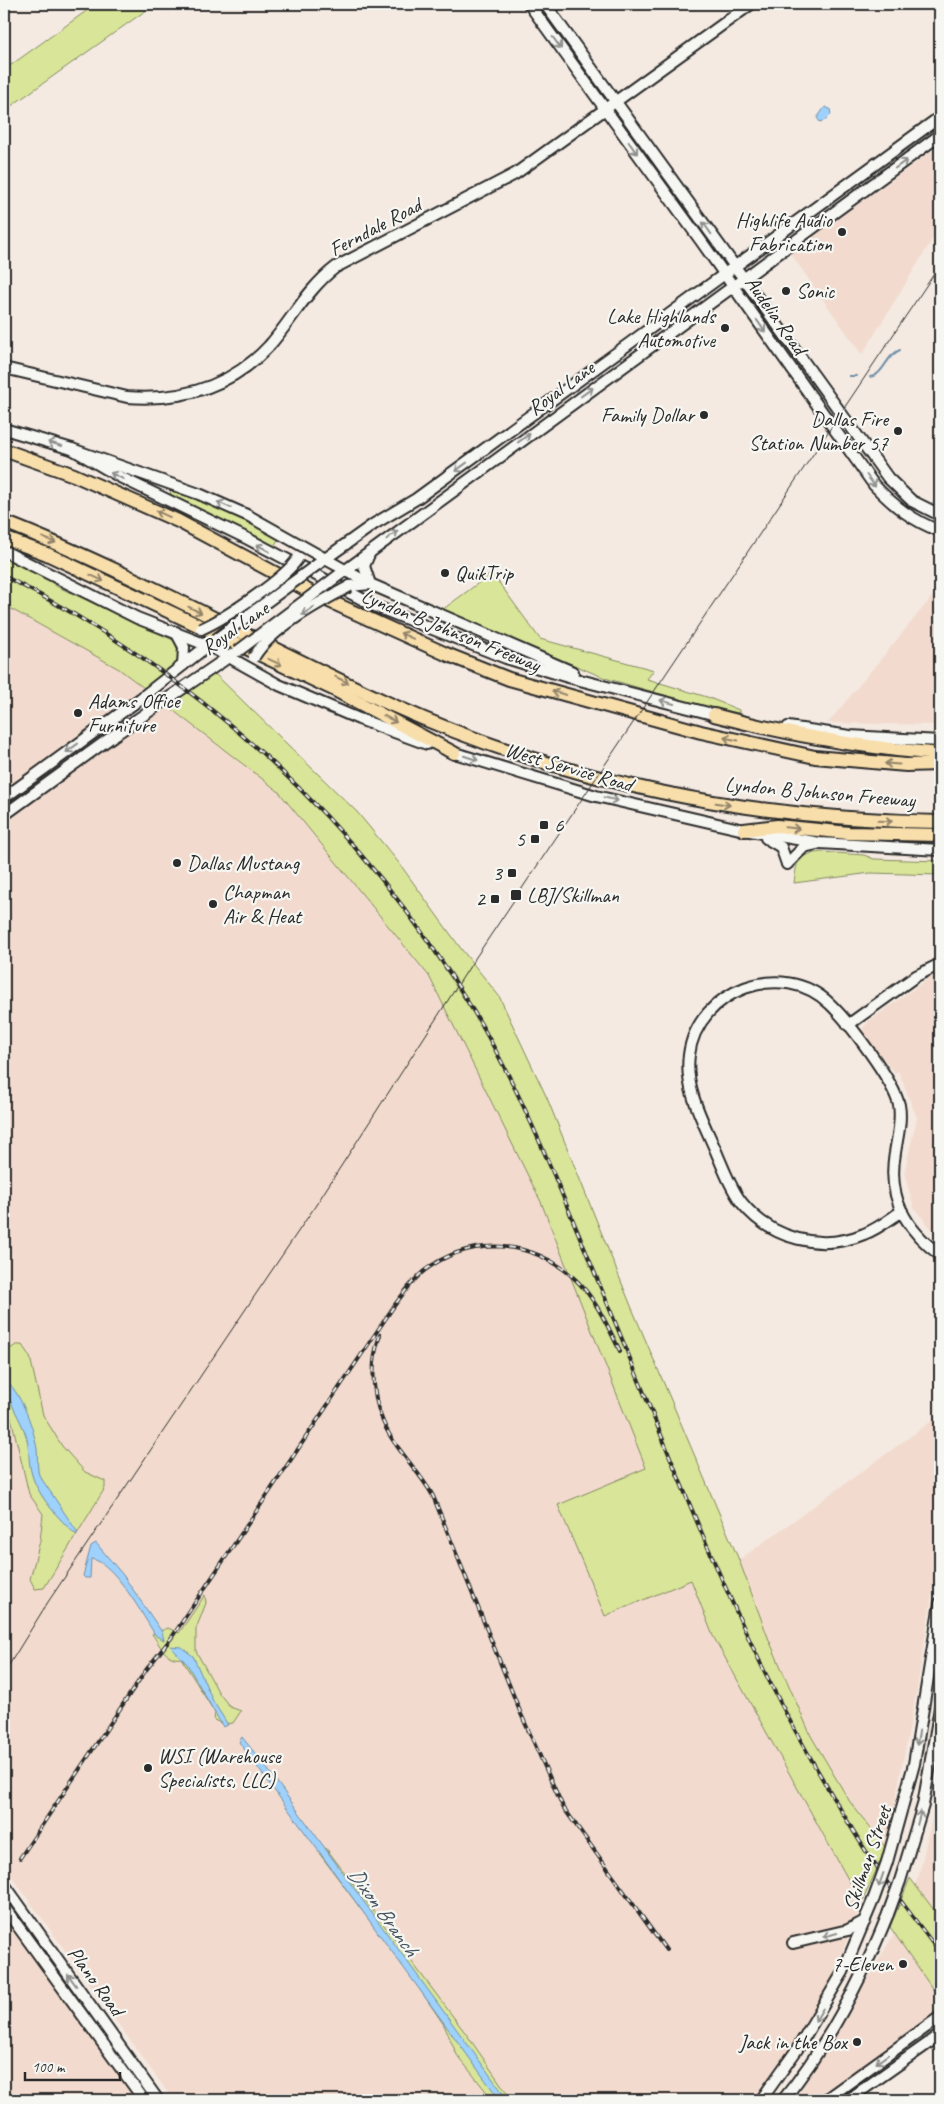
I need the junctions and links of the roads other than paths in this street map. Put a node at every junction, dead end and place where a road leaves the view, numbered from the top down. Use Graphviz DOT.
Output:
graph roads {
  1 [pos="529,4"];
  2 [pos="545,4"];
  3 [pos="751,4"];
  4 [pos="616,101"];
  5 [pos="605,108"];
  6 [pos="940,118"];
  7 [pos="940,135"];
  8 [pos="736,268"];
  9 [pos="725,276"];
  10 [pos="743,279"];
  11 [pos="732,286"];
  12 [pos="633,342"];
  13 [pos="642,352"];
  14 [pos="4,368"];
  15 [pos="596,369"];
  16 [pos="604,380"];
  17 [pos="823,387"];
  18 [pos="810,395"];
  19 [pos="4,429"];
  20 [pos="72,449"];
  21 [pos="4,450"];
  22 [pos="423,494"];
  23 [pos="431,505"];
  24 [pos="940,515"];
  25 [pos="4,522"];
  26 [pos="940,531"];
  27 [pos="4,538"];
  28 [pos="300,545"];
  29 [pos="4,551"];
  30 [pos="371,551"];
  31 [pos="322,562"];
  32 [pos="341,573"];
  33 [pos="370,584"];
  34 [pos="180,634"];
  35 [pos="212,643"];
  36 [pos="229,657"];
  37 [pos="183,665"];
  38 [pos="254,672"];
  39 [pos="599,683"];
  40 [pos="714,715"];
  41 [pos="940,741"];
  42 [pos="454,753"];
  43 [pos="940,754"];
  44 [pos="940,764"];
  45 [pos="4,798"];
  46 [pos="4,815"];
  47 [pos="940,822"];
  48 [pos="744,830"];
  49 [pos="940,835"];
  50 [pos="820,843"];
  51 [pos="940,850"];
  52 [pos="940,964"];
  53 [pos="848,1025"];
  54 [pos="902,1211"];
  55 [pos="940,1255"];
  56 [pos="940,1603"];
  57 [pos="940,1708"];
  58 [pos="895,1839"];
  59 [pos="912,1844"];
  60 [pos="4,1884"];
  61 [pos="4,1907"];
  62 [pos="865,1921"];
  63 [pos="793,1943"];
  64 [pos="940,2017"];
  65 [pos="940,2034"];
  66 [pos="859,2076"];
  67 [pos="786,2099"];
  68 [pos="144,2100"];
  69 [pos="158,2100"];
  70 [pos="761,2100"];
  71 [pos="825,2100"];
  72 [pos="840,2100"];
  73 [pos="848,2100"];
  1 -- 5 [label="main road, Audelia Road, one-way"];
  2 -- 4 [label="main road, Audelia Road"];
  3 -- 4 [label="main road, Ferndale Road"];
  4 -- 5 [label="main road, Ferndale Road"];
  8 -- 4 [label="main road, Audelia Road, one-way"];
  5 -- 9 [label="main road, Audelia Road, one-way"];
  5 -- 14 [label="main road, Ferndale Road"];
  6 -- 8 [label="main road, Royal Lane"];
  10 -- 7 [label="main road, Royal Lane, one-way"];
  8 -- 9 [label="main road, Royal Lane"];
  8 -- 10 [label="main road, Audelia Road"];
  9 -- 11 [label="main road, Audelia Road"];
  9 -- 12 [label="main road, Royal Lane"];
  10 -- 11 [label="main road, Royal Lane"];
  10 -- 17 [label="main road, Audelia Road"];
  11 -- 13 [label="main road, Royal Lane"];
  11 -- 18 [label="main road, Audelia Road, one-way"];
  12 -- 13 [label="main road"];
  12 -- 15 [label="main road, Royal Lane"];
  13 -- 16 [label="main road, Royal Lane"];
  15 -- 16 [label="main road"];
  15 -- 22 [label="main road, Royal Lane, one-way"];
  23 -- 16 [label="main road, Royal Lane, one-way"];
  17 -- 18 [label="main road"];
  17 -- 24 [label="main road, Audelia Road"];
  18 -- 26 [label="main road, Audelia Road, one-way"];
  20 -- 19 [label="main road, one-way"];
  28 -- 20 [label="main road, one-way"];
  39 -- 20 [label="main road, one-way"];
  44 -- 21 [label="highway, Lyndon B Johnson Freeway, one-way"];
  22 -- 23 [label="main road"];
  22 -- 31 [label="main road, Royal Lane"];
  30 -- 23 [label="main road, Royal Lane, one-way"];
  25 -- 47 [label="highway, Lyndon B Johnson Freeway, one-way"];
  27 -- 42 [label="highway, one-way"];
  28 -- 31 [label="main road"];
  28 -- 34 [label="main road, bridge"];
  29 -- 34 [label="main road, West Service Road"];
  30 -- 32 [label="main road, Royal Lane"];
  30 -- 33 [label="main road"];
  31 -- 32 [label="main road"];
  31 -- 35 [label="main road, Royal Lane, bridge"];
  32 -- 33 [label="main road"];
  32 -- 36 [label="main road, Royal Lane, bridge"];
  33 -- 38 [label="main road, one-way, bridge"];
  33 -- 39 [label="main road"];
  34 -- 35 [label="main road, West Service Road"];
  34 -- 37 [label="main road"];
  35 -- 36 [label="main road, West Service Road"];
  35 -- 37 [label="main road, Royal Lane"];
  36 -- 38 [label="main road, West Service Road"];
  36 -- 46 [label="main road, Royal Lane"];
  37 -- 45 [label="main road, Royal Lane, one-way"];
  38 -- 42 [label="main road, West Service Road"];
  40 -- 39 [label="main road, one-way"];
  40 -- 41 [label="main road"];
  40 -- 43 [label="highway"];
  42 -- 48 [label="main road, West Service Road, one-way"];
  48 -- 49 [label="highway, one-way"];
  48 -- 50 [label="main road, West Service Road"];
  48 -- 50 [label="main road"];
  50 -- 51 [label="main road, West Service Road"];
  52 -- 53 [label="main road"];
  53 -- 54 [label="main road"];
  53 -- 54 [label="main road"];
  54 -- 55 [label="main road"];
  56 -- 58 [label="main road, Skillman Street, one-way"];
  59 -- 57 [label="main road, Skillman Street, one-way"];
  58 -- 59 [label="main road"];
  58 -- 62 [label="main road, Skillman Street, one-way, bridge"];
  59 -- 67 [label="main road, Skillman Street, bridge"];
  69 -- 60 [label="main road, Plano Road, one-way"];
  61 -- 68 [label="main road, Plano Road"];
  62 -- 63 [label="main road, one-way"];
  62 -- 70 [label="main road, Skillman Street, one-way"];
  64 -- 66 [label="main road, one-way"];
  65 -- 73 [label="main road"];
  66 -- 71 [label="main road"];
  66 -- 72 [label="main road"];
}
